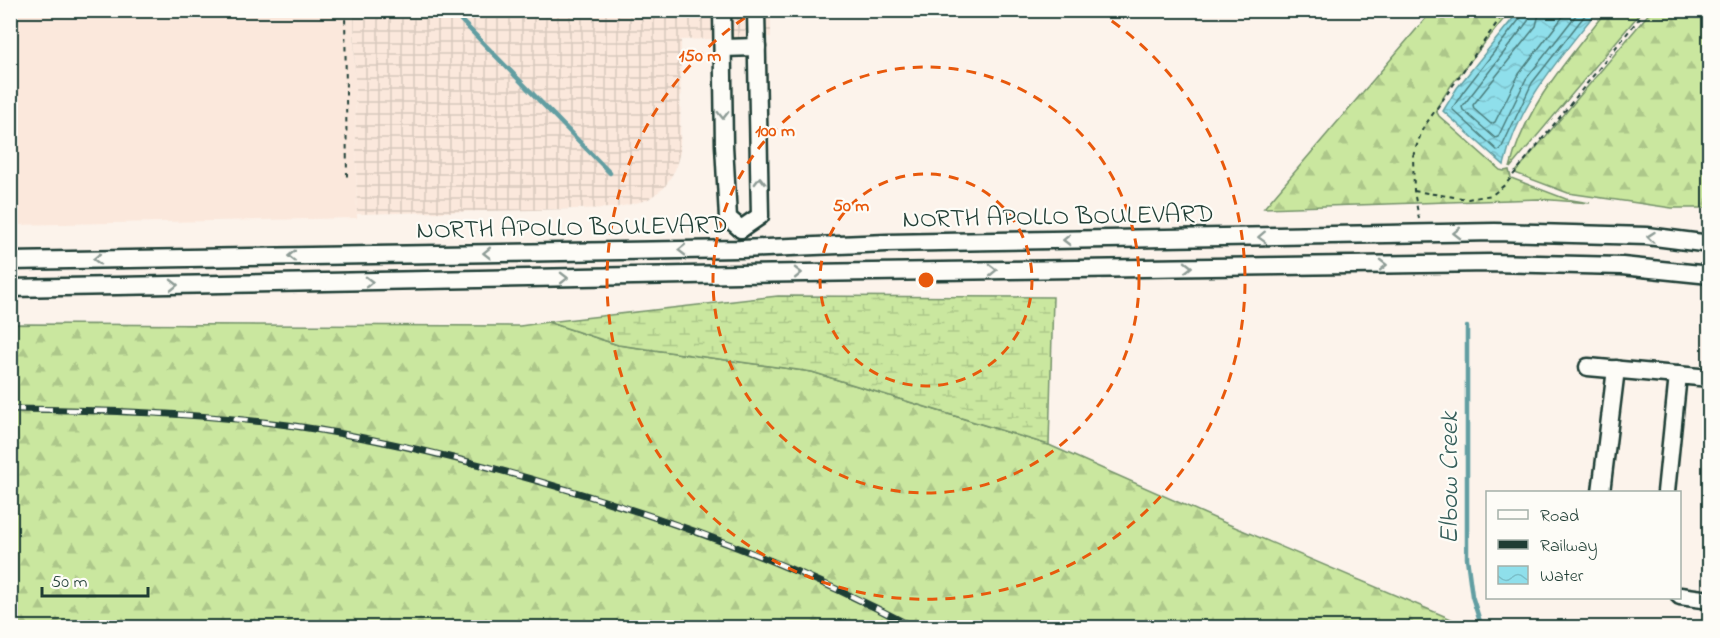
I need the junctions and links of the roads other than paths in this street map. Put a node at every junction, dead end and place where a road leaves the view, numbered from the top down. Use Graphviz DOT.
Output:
graph roads {
  1 [pos="722,10"];
  2 [pos="756,10"];
  3 [pos="757,47"];
  4 [pos="723,48"];
  5 [pos="741,229"];
  6 [pos="1710,244"];
  7 [pos="740,249"];
  8 [pos="10,261"];
  9 [pos="740,274"];
  10 [pos="1710,275"];
  11 [pos="10,288"];
  12 [pos="1588,367"];
  13 [pos="1616,369"];
  14 [pos="1678,375"];
  15 [pos="1710,378"];
  16 [pos="1601,491"];
  17 [pos="1666,491"];
  18 [pos="1681,596"];
  19 [pos="1710,600"];
  1 -- 4 [label="street"];
  2 -- 3 [label="street"];
  3 -- 4 [label="street"];
  5 -- 3 [label="street, one-way"];
  4 -- 5 [label="street, one-way"];
  5 -- 7 [label="street"];
  6 -- 7 [label="street, NORTH APOLLO BOULEVARD, one-way"];
  7 -- 8 [label="street, NORTH APOLLO BOULEVARD, one-way"];
  7 -- 9 [label="street"];
  9 -- 10 [label="street, NORTH APOLLO BOULEVARD, one-way"];
  11 -- 9 [label="street, NORTH APOLLO BOULEVARD, one-way"];
  12 -- 13 [label="street"];
  13 -- 14 [label="street"];
  13 -- 16 [label="street"];
  14 -- 15 [label="street"];
  14 -- 17 [label="street"];
  18 -- 19 [label="street"];
}
